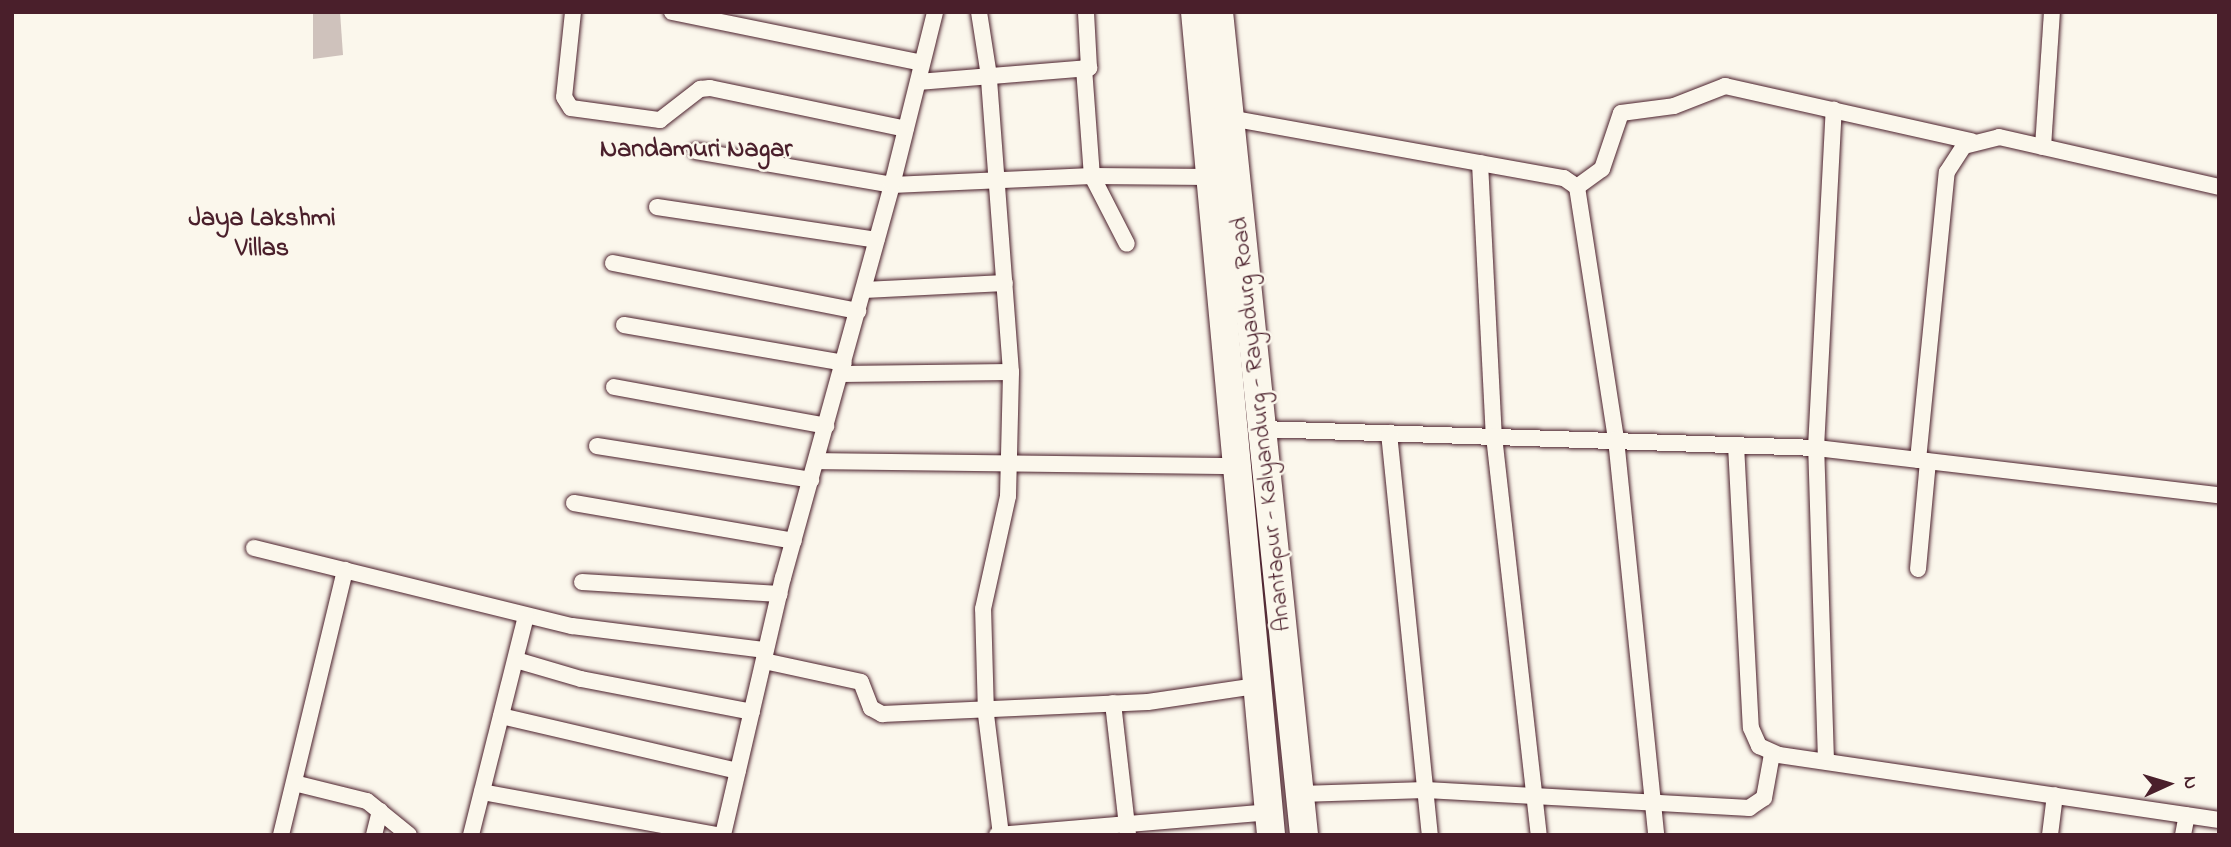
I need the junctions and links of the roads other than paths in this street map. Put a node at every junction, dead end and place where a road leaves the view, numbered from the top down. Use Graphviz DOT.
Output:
graph roads {
  1 [pos="573,12"];
  2 [pos="672,12"];
  3 [pos="935,12"];
  4 [pos="979,12"];
  5 [pos="1086,12"];
  6 [pos="1195,12"];
  7 [pos="1219,12"];
  8 [pos="2052,12"];
  9 [pos="922,63"];
  10 [pos="1084,68"];
  11 [pos="989,76"];
  12 [pos="918,82"];
  13 [pos="1834,109"];
  14 [pos="1217,116"];
  15 [pos="906,129"];
  16 [pos="1972,141"];
  17 [pos="2043,147"];
  18 [pos="696,150"];
  19 [pos="1480,163"];
  20 [pos="1092,176"];
  21 [pos="1209,177"];
  22 [pos="996,180"];
  23 [pos="892,185"];
  24 [pos="1577,187"];
  25 [pos="2219,187"];
  26 [pos="657,206"];
  27 [pos="877,240"];
  28 [pos="1127,244"];
  29 [pos="613,263"];
  30 [pos="1005,283"];
  31 [pos="864,290"];
  32 [pos="858,311"];
  33 [pos="624,325"];
  34 [pos="842,368"];
  35 [pos="1011,372"];
  36 [pos="614,387"];
  37 [pos="826,426"];
  38 [pos="1262,429"];
  39 [pos="1389,433"];
  40 [pos="1494,436"];
  41 [pos="1616,439"];
  42 [pos="1736,445"];
  43 [pos="597,446"];
  44 [pos="1816,448"];
  45 [pos="1923,460"];
  46 [pos="817,461"];
  47 [pos="1009,461"];
  48 [pos="1234,466"];
  49 [pos="811,480"];
  50 [pos="2219,495"];
  51 [pos="574,503"];
  52 [pos="794,541"];
  53 [pos="254,548"];
  54 [pos="1918,569"];
  55 [pos="345,570"];
  56 [pos="582,582"];
  57 [pos="780,594"];
  58 [pos="526,616"];
  59 [pos="765,656"];
  60 [pos="516,660"];
  61 [pos="1257,686"];
  62 [pos="1113,703"];
  63 [pos="986,707"];
  64 [pos="752,712"];
  65 [pos="501,716"];
  66 [pos="1772,754"];
  67 [pos="1826,761"];
  68 [pos="738,771"];
  69 [pos="294,783"];
  70 [pos="1426,790"];
  71 [pos="482,792"];
  72 [pos="1300,794"];
  73 [pos="2055,795"];
  74 [pos="1536,797"];
  75 [pos="1655,803"];
  76 [pos="380,811"];
  77 [pos="2187,815"];
  78 [pos="2219,820"];
  79 [pos="1270,824"];
  80 [pos="1127,829"];
  81 [pos="281,835"];
  82 [pos="374,835"];
  83 [pos="409,835"];
  84 [pos="471,835"];
  85 [pos="717,835"];
  86 [pos="723,835"];
  87 [pos="1000,835"];
  88 [pos="1304,835"];
  89 [pos="1430,835"];
  90 [pos="1539,835"];
  91 [pos="1656,835"];
  92 [pos="2050,835"];
  93 [pos="2183,835"];
  1 -- 15 [label="street"];
  2 -- 9 [label="street"];
  3 -- 9 [label="street"];
  4 -- 11 [label="street"];
  5 -- 10 [label="street"];
  6 -- 14 [label="highway, Anantapur - Kalyandurg - Rayadurg Road"];
  7 -- 14 [label="highway, Anantapur - Kalyandurg - Rayadurg Road"];
  8 -- 17 [label="street"];
  9 -- 12 [label="street"];
  10 -- 11 [label="street"];
  10 -- 20 [label="street"];
  11 -- 12 [label="street"];
  11 -- 22 [label="street"];
  12 -- 15 [label="street"];
  13 -- 16 [label="street"];
  13 -- 24 [label="street"];
  13 -- 44 [label="street"];
  14 -- 19 [label="street"];
  14 -- 21 [label="highway, Anantapur - Kalyandurg - Rayadurg Road"];
  14 -- 38 [label="highway, Anantapur - Kalyandurg - Rayadurg Road"];
  15 -- 23 [label="street"];
  16 -- 17 [label="street"];
  16 -- 45 [label="street"];
  17 -- 25 [label="street"];
  18 -- 23 [label="street"];
  19 -- 24 [label="street"];
  19 -- 40 [label="street"];
  20 -- 21 [label="street"];
  20 -- 22 [label="street"];
  20 -- 28 [label="street"];
  21 -- 48 [label="highway, Anantapur - Kalyandurg - Rayadurg Road"];
  22 -- 23 [label="street"];
  22 -- 30 [label="street"];
  23 -- 27 [label="street"];
  24 -- 41 [label="street"];
  26 -- 27 [label="street"];
  27 -- 31 [label="street"];
  29 -- 32 [label="street"];
  30 -- 31 [label="street"];
  30 -- 35 [label="street"];
  31 -- 32 [label="street"];
  32 -- 34 [label="street"];
  33 -- 34 [label="street"];
  34 -- 35 [label="street"];
  34 -- 37 [label="street"];
  35 -- 47 [label="street"];
  36 -- 37 [label="street"];
  37 -- 46 [label="street"];
  38 -- 39 [label="street"];
  38 -- 72 [label="highway, Anantapur - Kalyandurg - Rayadurg Road"];
  39 -- 40 [label="street"];
  39 -- 70 [label="street"];
  40 -- 41 [label="street"];
  40 -- 74 [label="street"];
  41 -- 42 [label="street"];
  41 -- 75 [label="street"];
  42 -- 44 [label="street"];
  42 -- 66 [label="street"];
  43 -- 49 [label="street"];
  44 -- 45 [label="street"];
  44 -- 67 [label="street"];
  45 -- 50 [label="street"];
  45 -- 54 [label="street"];
  46 -- 47 [label="street"];
  46 -- 49 [label="street"];
  47 -- 48 [label="street"];
  47 -- 63 [label="street"];
  48 -- 61 [label="highway, Anantapur - Kalyandurg - Rayadurg Road"];
  49 -- 52 [label="street"];
  51 -- 52 [label="street"];
  52 -- 57 [label="street"];
  53 -- 55 [label="street"];
  55 -- 58 [label="street"];
  55 -- 69 [label="street"];
  56 -- 57 [label="street"];
  57 -- 59 [label="street"];
  58 -- 59 [label="street"];
  58 -- 60 [label="street"];
  59 -- 63 [label="street"];
  59 -- 64 [label="street"];
  60 -- 64 [label="street"];
  60 -- 65 [label="street"];
  61 -- 62 [label="street"];
  61 -- 79 [label="highway, Anantapur - Kalyandurg - Rayadurg Road"];
  62 -- 63 [label="street"];
  62 -- 80 [label="street"];
  63 -- 87 [label="street"];
  64 -- 68 [label="street"];
  65 -- 68 [label="street"];
  65 -- 71 [label="street"];
  66 -- 67 [label="street"];
  66 -- 75 [label="street"];
  67 -- 73 [label="street"];
  68 -- 86 [label="street"];
  69 -- 76 [label="street"];
  69 -- 81 [label="street"];
  70 -- 72 [label="street"];
  70 -- 74 [label="street"];
  70 -- 89 [label="street"];
  71 -- 84 [label="street"];
  71 -- 85 [label="street"];
  72 -- 88 [label="highway, Anantapur - Kalyandurg - Rayadurg Road"];
  73 -- 77 [label="street"];
  73 -- 92 [label="street"];
  74 -- 75 [label="street"];
  74 -- 90 [label="street"];
  75 -- 91 [label="street"];
  76 -- 82 [label="street"];
  76 -- 83 [label="street"];
  77 -- 78 [label="street"];
  77 -- 93 [label="street"];
  79 -- 80 [label="street"];
  80 -- 87 [label="street"];
}
